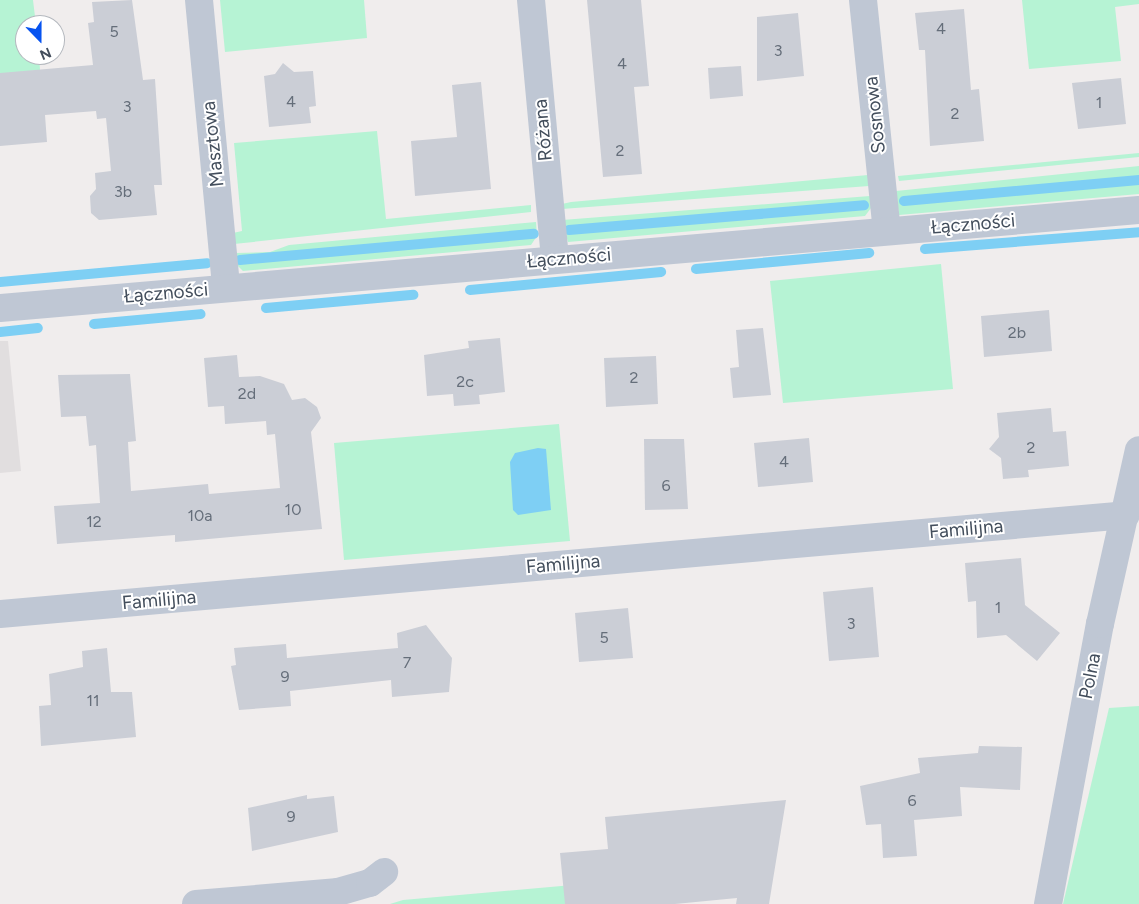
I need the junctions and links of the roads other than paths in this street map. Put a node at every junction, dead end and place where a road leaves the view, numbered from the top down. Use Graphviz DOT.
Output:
graph roads {
  1 [pos="199,0"];
  2 [pos="531,0"];
  3 [pos="863,0"];
  4 [pos="1139,210"];
  5 [pos="887,231"];
  6 [pos="555,259"];
  7 [pos="226,287"];
  8 [pos="0,308"];
  9 [pos="1139,450"];
  10 [pos="1126,515"];
  11 [pos="0,614"];
  12 [pos="384,872"];
  13 [pos="196,904"];
  14 [pos="1048,904"];
  1 -- 7 [label="street, Masztowa"];
  2 -- 6 [label="street, Różana"];
  3 -- 5 [label="street, Sosnowa"];
  4 -- 5 [label="street, Łączności"];
  5 -- 6 [label="street, Łączności"];
  6 -- 7 [label="street, Łączności"];
  7 -- 8 [label="street, Łączności"];
  9 -- 10 [label="street, Polna"];
  10 -- 11 [label="street, Familijna"];
  10 -- 14 [label="street, Polna"];
  12 -- 13 [label="street"];
}
